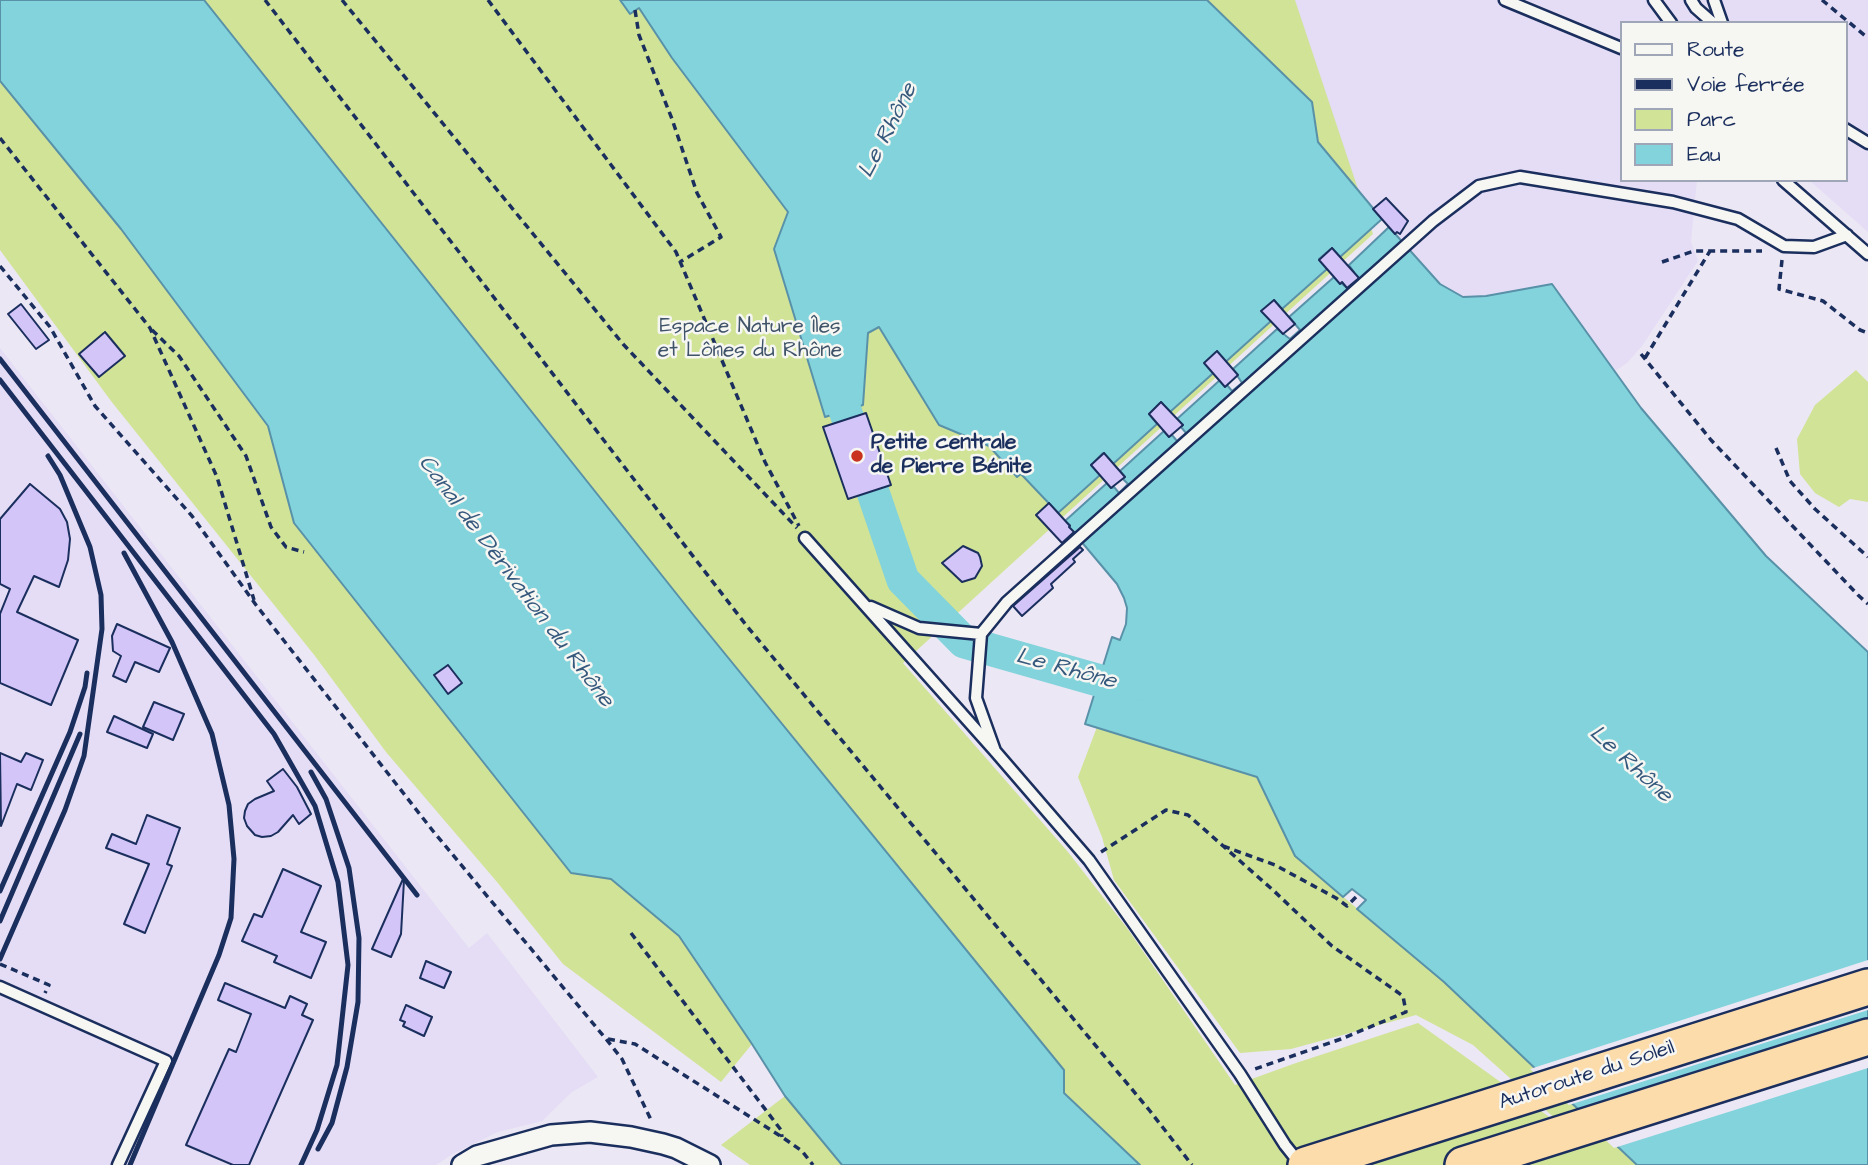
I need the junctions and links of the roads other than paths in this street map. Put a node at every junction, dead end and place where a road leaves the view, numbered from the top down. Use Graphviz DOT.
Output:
graph roads {
  1 [pos="1506,0"];
  2 [pos="1654,0"];
  3 [pos="1691,0"];
  4 [pos="1714,0"];
  5 [pos="1670,21"];
  6 [pos="1711,21"];
  7 [pos="1721,21"];
  8 [pos="1619,47"];
  9 [pos="1847,130"];
  10 [pos="1868,143"];
  11 [pos="1785,182"];
  12 [pos="1847,235"];
  13 [pos="1868,254"];
  14 [pos="805,538"];
  15 [pos="867,606"];
  16 [pos="981,634"];
  17 [pos="995,751"];
  18 [pos="0,987"];
  19 [pos="1868,987"];
  20 [pos="1868,1037"];
  21 [pos="118,1165"];
  22 [pos="462,1165"];
  23 [pos="710,1165"];
  24 [pos="1304,1165"];
  25 [pos="1463,1165"];
  1 -- 8 [label="lane"];
  2 -- 5 [label="lane"];
  3 -- 6 [label="lane"];
  4 -- 7 [label="lane"];
  9 -- 10 [label="lane"];
  11 -- 12 [label="lane"];
  12 -- 13 [label="lane"];
  12 -- 16 [label="lane"];
  14 -- 15 [label="lane"];
  15 -- 16 [label="lane"];
  15 -- 17 [label="lane"];
  16 -- 17 [label="lane"];
  17 -- 24 [label="lane"];
  18 -- 21 [label="lane"];
  19 -- 24 [label="highway, Autoroute du Soleil"];
  20 -- 25 [label="highway"];
  22 -- 23 [label="street"];
}
